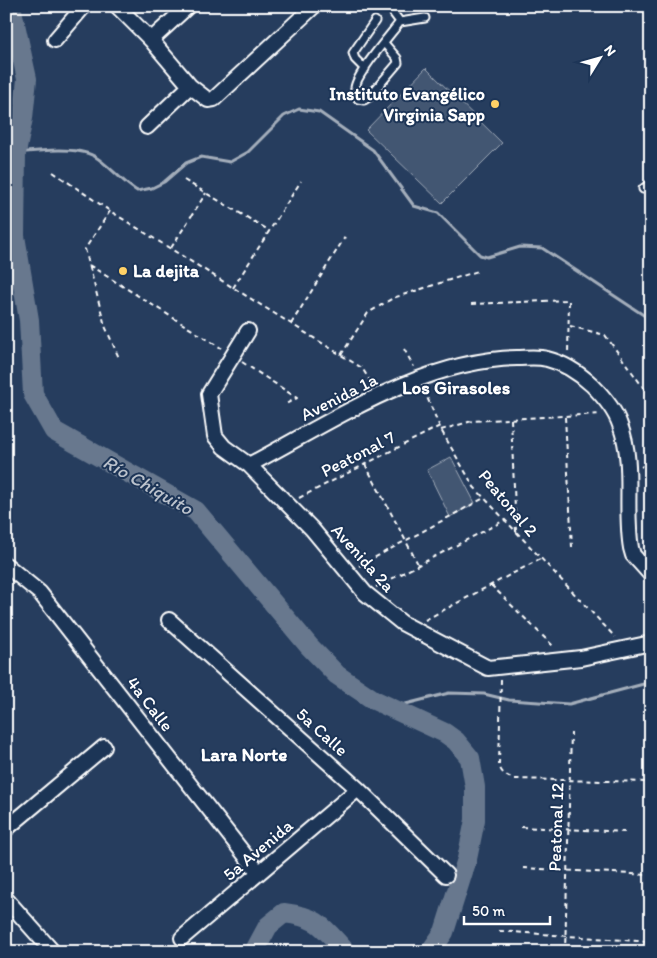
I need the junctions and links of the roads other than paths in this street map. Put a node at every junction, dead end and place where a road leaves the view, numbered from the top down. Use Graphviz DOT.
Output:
graph roads {
  1 [pos="84,6"];
  2 [pos="116,6"];
  3 [pos="188,6"];
  4 [pos="314,6"];
  5 [pos="394,6"];
  6 [pos="425,18"];
  7 [pos="375,21"];
  8 [pos="400,22"];
  9 [pos="55,40"];
  10 [pos="151,40"];
  11 [pos="384,43"];
  12 [pos="365,69"];
  13 [pos="190,86"];
  14 [pos="147,127"];
  15 [pos="651,183"];
  16 [pos="643,189"];
  17 [pos="248,332"];
  18 [pos="250,465"];
  19 [pos="8,570"];
  20 [pos="651,574"];
  21 [pos="169,620"];
  22 [pos="651,643"];
  23 [pos="104,747"];
  24 [pos="358,789"];
  25 [pos="6,829"];
  26 [pos="260,873"];
  27 [pos="446,875"];
  28 [pos="6,899"];
  29 [pos="182,938"];
  30 [pos="53,952"];
  1 -- 9 [label="street"];
  2 -- 10 [label="street"];
  3 -- 10 [label="street"];
  4 -- 13 [label="street"];
  5 -- 8 [label="lane"];
  6 -- 8 [label="lane"];
  7 -- 12 [label="lane"];
  8 -- 11 [label="lane"];
  10 -- 13 [label="street"];
  11 -- 12 [label="lane"];
  11 -- 12 [label="lane"];
  13 -- 14 [label="street"];
  15 -- 16 [label="lane"];
  17 -- 18 [label="street, Avenida 2a"];
  18 -- 20 [label="street, Avenida 1a"];
  18 -- 22 [label="street, Avenida 2a"];
  19 -- 26 [label="street, 4a Calle"];
  21 -- 24 [label="street, 5a Calle"];
  23 -- 25 [label="street"];
  24 -- 26 [label="street, 5a Avenida"];
  24 -- 27 [label="street, 5a Calle"];
  26 -- 29 [label="street, 5a Avenida"];
  28 -- 30 [label="street"];
}
